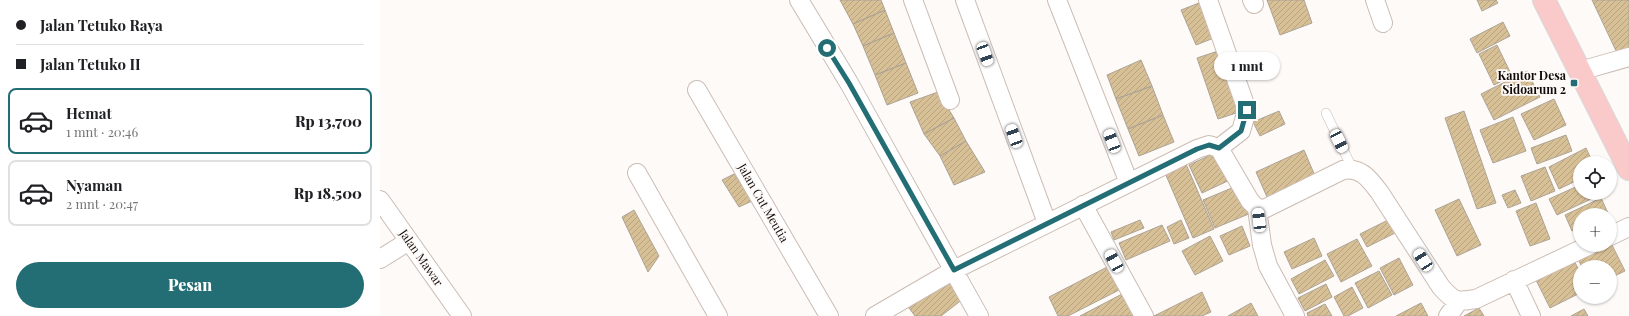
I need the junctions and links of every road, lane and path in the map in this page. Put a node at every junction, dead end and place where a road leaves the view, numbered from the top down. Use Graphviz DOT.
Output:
graph roads {
  1 [pos="799,0"];
  2 [pos="913,0"];
  3 [pos="965,0"];
  4 [pos="1057,0"];
  5 [pos="1208,0"];
  6 [pos="1375,0"];
  7 [pos="1544,0"];
  8 [pos="1383,23"];
  9 [pos="1629,57"];
  10 [pos="1580,71"];
  11 [pos="698,90"];
  12 [pos="950,100"];
  13 [pos="1326,113"];
  14 [pos="1219,148"];
  15 [pos="1352,168"];
  16 [pos="1629,170"];
  17 [pos="637,173"];
  18 [pos="1129,183"];
  19 [pos="380,200"];
  20 [pos="1084,205"];
  21 [pos="1257,208"];
  22 [pos="1047,223"];
  23 [pos="1629,227"];
  24 [pos="1617,233"];
  25 [pos="409,241"];
  26 [pos="1575,252"];
  27 [pos="380,259"];
  28 [pos="954,270"];
  29 [pos="1514,280"];
  30 [pos="1459,301"];
  31 [pos="462,316"];
  32 [pos="718,316"];
  33 [pos="829,316"];
  34 [pos="875,316"];
  35 [pos="979,316"];
  36 [pos="1144,316"];
  37 [pos="1295,316"];
  38 [pos="1448,316"];
  39 [pos="1531,316"];
  1 -- 28 [label="street"];
  2 -- 12 [label="street"];
  3 -- 22 [label="street"];
  4 -- 18 [label="street"];
  5 -- 14 [label="street"];
  6 -- 8 [label="street"];
  7 -- 10 [label="main road"];
  9 -- 10 [label="street"];
  10 -- 16 [label="main road"];
  11 -- 33 [label="street, Jalan Cut Meutia"];
  13 -- 15 [label="lane"];
  14 -- 18 [label="street"];
  14 -- 21 [label="street"];
  15 -- 21 [label="street"];
  15 -- 30 [label="street"];
  17 -- 32 [label="street"];
  18 -- 20 [label="street"];
  19 -- 25 [label="street, Jalan Mawar"];
  20 -- 22 [label="street"];
  20 -- 36 [label="street"];
  21 -- 37 [label="street"];
  22 -- 28 [label="street"];
  23 -- 24 [label="street"];
  25 -- 27 [label="street"];
  25 -- 31 [label="street, Jalan Mawar"];
  26 -- 29 [label="street"];
  28 -- 34 [label="street"];
  28 -- 35 [label="street"];
  29 -- 30 [label="street"];
  29 -- 39 [label="street"];
  30 -- 38 [label="street"];
}
